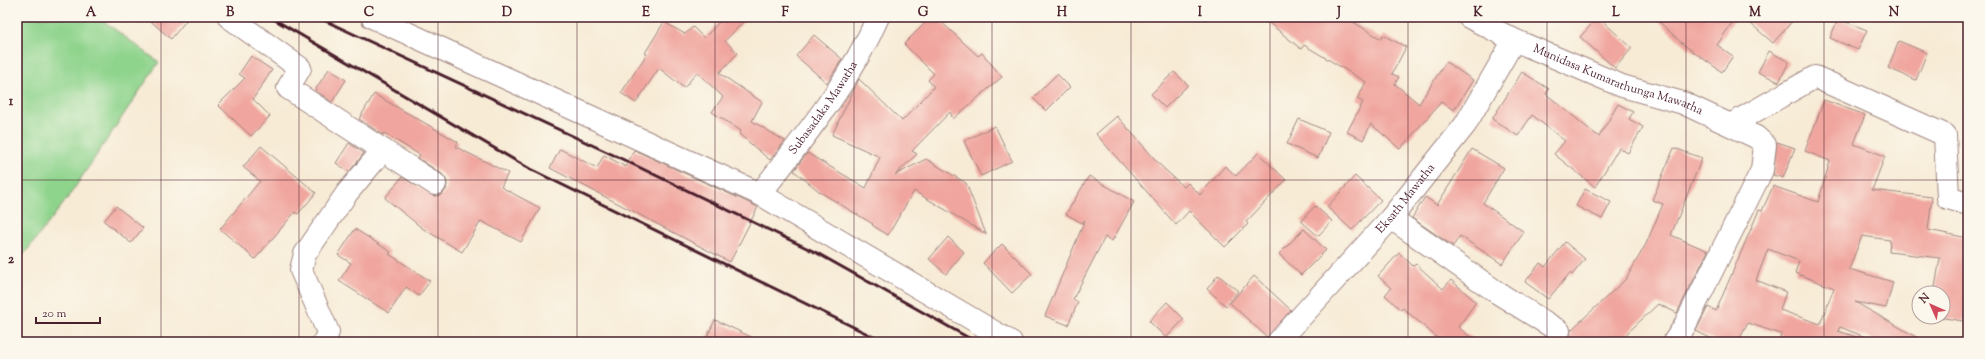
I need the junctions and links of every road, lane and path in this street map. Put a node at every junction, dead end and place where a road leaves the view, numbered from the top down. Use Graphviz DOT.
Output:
graph roads {
  1 [pos="229,17"];
  2 [pos="372,17"];
  3 [pos="878,17"];
  4 [pos="1469,17"];
  5 [pos="1514,40"];
  6 [pos="1732,124"];
  7 [pos="383,150"];
  8 [pos="435,184"];
  9 [pos="760,194"];
  10 [pos="1968,204"];
  11 [pos="1391,218"];
  12 [pos="1559,331"];
  13 [pos="324,342"];
  14 [pos="1011,342"];
  15 [pos="1278,342"];
  16 [pos="1674,342"];
  1 -- 7 [label="street"];
  2 -- 9 [label="street"];
  3 -- 9 [label="street, Subasadaka Mawatha"];
  4 -- 5 [label="street, Munidasa Kumarathunga Mawatha"];
  5 -- 6 [label="street, Munidasa Kumarathunga Mawatha"];
  5 -- 11 [label="street, Eksath Mawatha"];
  6 -- 10 [label="street"];
  6 -- 16 [label="street, Munidasa Kumarathunga Mawatha"];
  7 -- 8 [label="street"];
  7 -- 13 [label="street"];
  9 -- 14 [label="street"];
  11 -- 12 [label="street"];
  11 -- 15 [label="street, Eksath Mawatha"];
}
